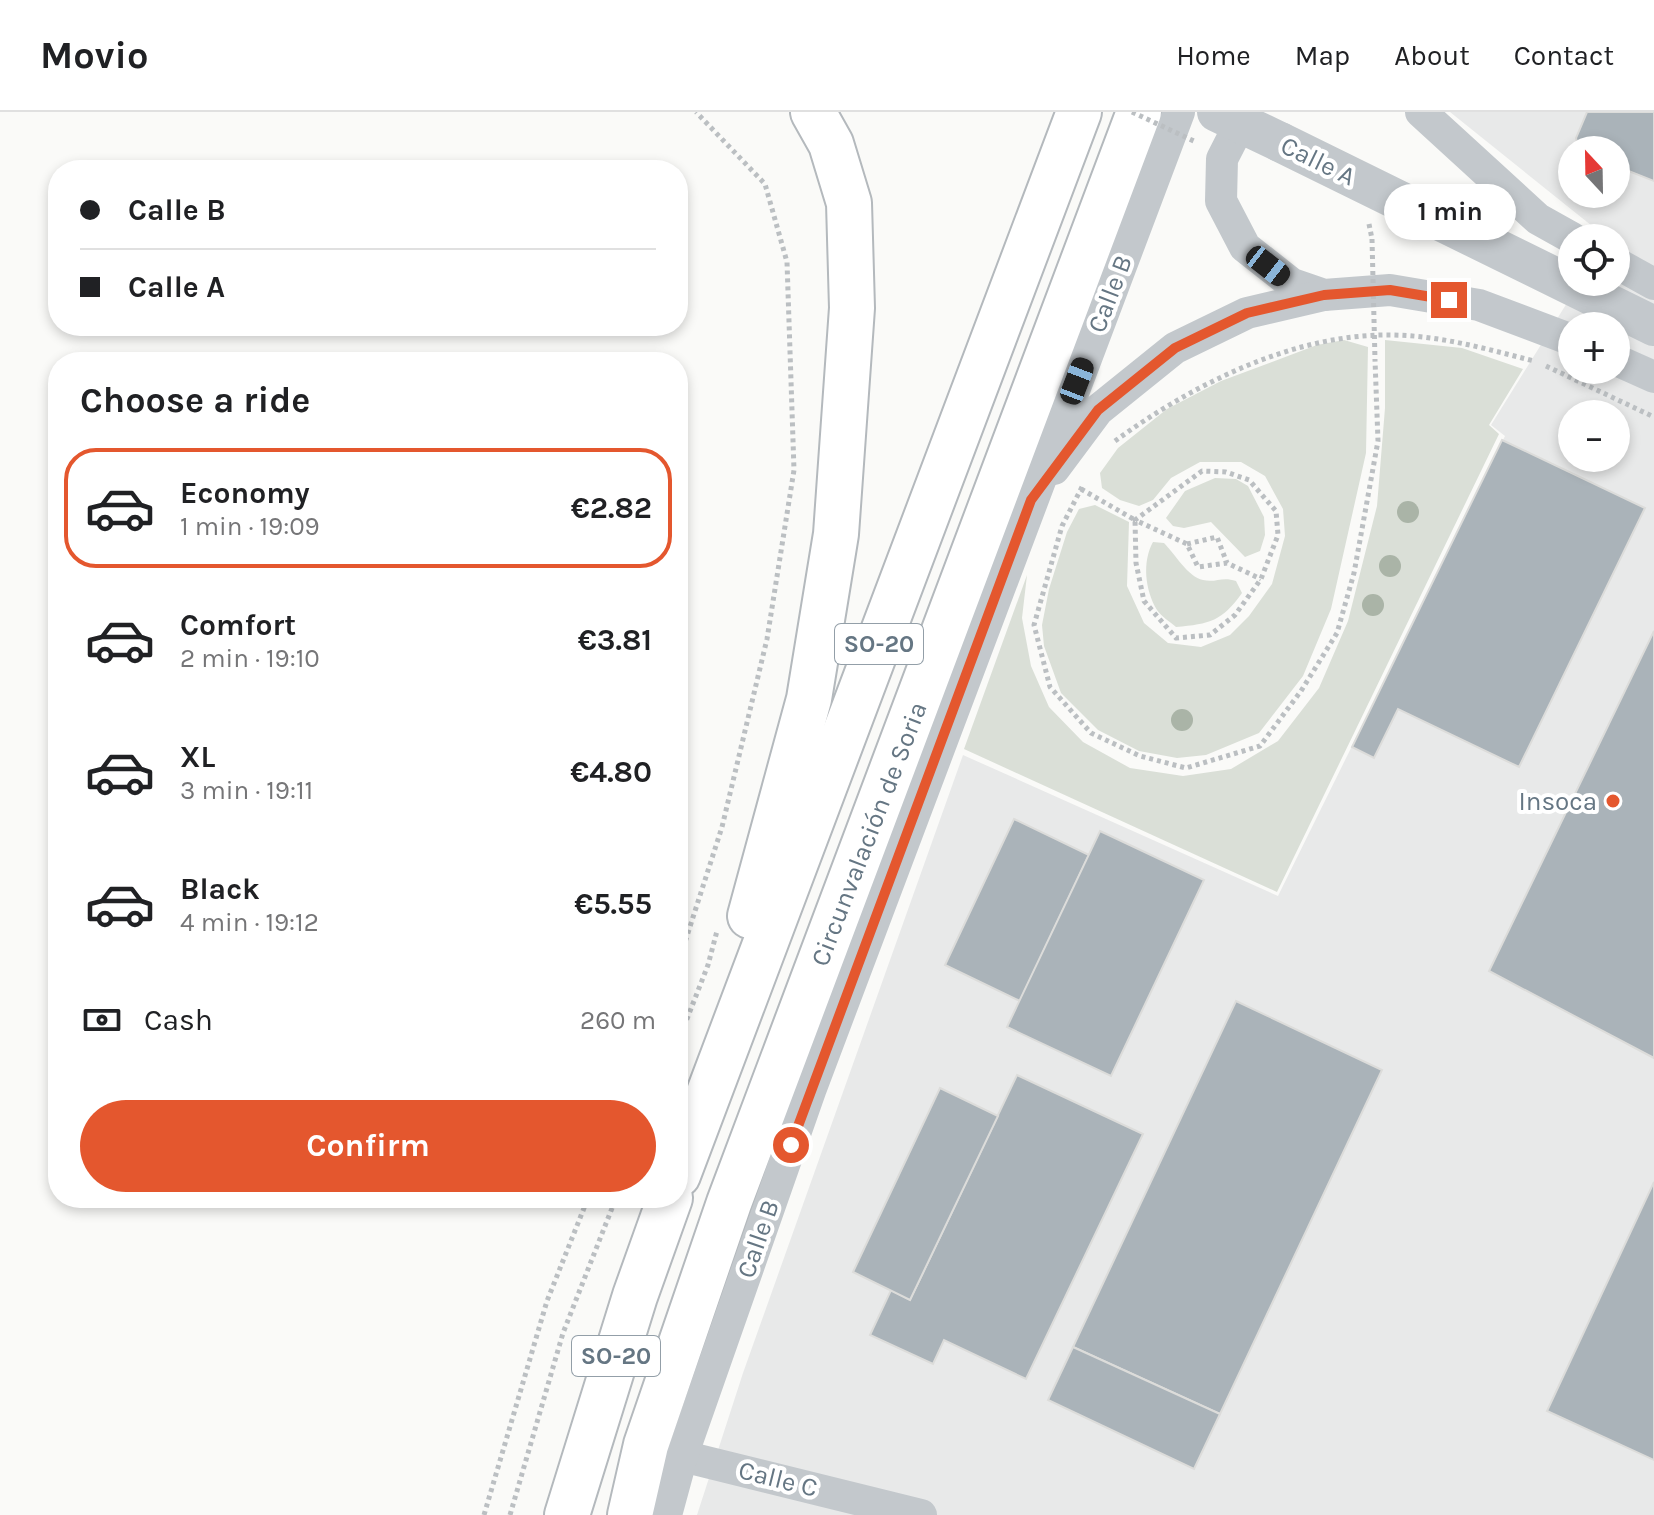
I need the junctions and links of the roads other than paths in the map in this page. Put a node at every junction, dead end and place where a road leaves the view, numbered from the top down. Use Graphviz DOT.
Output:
graph roads {
  1 [pos="813,112"];
  2 [pos="1079,112"];
  3 [pos="1139,112"];
  4 [pos="1179,112"];
  5 [pos="1217,112"];
  6 [pos="1246,112"];
  7 [pos="1421,112"];
  8 [pos="1558,230"];
  9 [pos="1630,271"];
  10 [pos="1654,284"];
  11 [pos="1324,295"];
  12 [pos="1654,326"];
  13 [pos="1558,335"];
  14 [pos="1630,366"];
  15 [pos="1654,377"];
  16 [pos="1031,500"];
  17 [pos="688,1137"];
  18 [pos="688,1148"];
  19 [pos="666,1208"];
  20 [pos="682,1456"];
  21 [pos="567,1515"];
  22 [pos="630,1515"];
  23 [pos="666,1515"];
  24 [pos="921,1515"];
  1 -- 17 [label="highway"];
  2 -- 18 [label="highway, SO-20"];
  3 -- 22 [label="highway, Circunvalación de Soria / SO-20"];
  4 -- 16 [label="street, Calle B"];
  5 -- 12 [label="street, Calle A, bridge"];
  6 -- 11 [label="street"];
  7 -- 8 [label="street"];
  9 -- 10 [label="street"];
  11 -- 13 [label="street"];
  11 -- 16 [label="street"];
  14 -- 15 [label="street"];
  16 -- 20 [label="street, Calle B"];
  19 -- 21 [label="highway, SO-20"];
  20 -- 23 [label="street, Calle B"];
  20 -- 24 [label="street, Calle C"];
}
